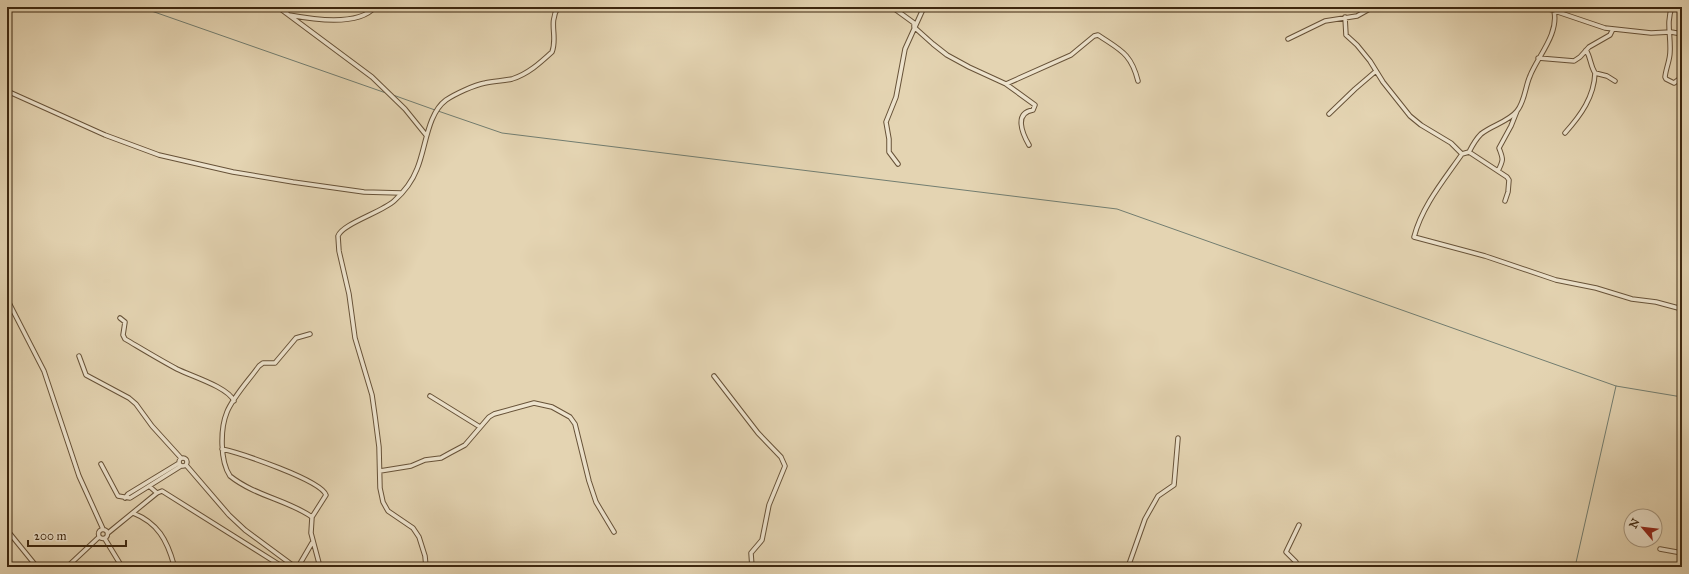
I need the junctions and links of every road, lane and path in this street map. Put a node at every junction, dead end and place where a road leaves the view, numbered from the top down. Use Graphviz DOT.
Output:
graph roads {
  1 [pos="278,7"];
  2 [pos="375,7"];
  3 [pos="558,7"];
  4 [pos="892,7"];
  5 [pos="924,7"];
  6 [pos="1373,7"];
  7 [pos="1543,7"];
  8 [pos="1672,7"];
  9 [pos="1554,11"];
  10 [pos="288,15"];
  11 [pos="1344,17"];
  12 [pos="914,27"];
  13 [pos="1613,29"];
  14 [pos="1671,32"];
  15 [pos="1682,34"];
  16 [pos="1288,40"];
  17 [pos="1586,50"];
  18 [pos="1538,58"];
  19 [pos="1376,70"];
  20 [pos="1595,73"];
  21 [pos="1682,77"];
  22 [pos="1138,81"];
  23 [pos="1615,81"];
  24 [pos="1006,84"];
  25 [pos="7,91"];
  26 [pos="1517,110"];
  27 [pos="1329,114"];
  28 [pos="1565,133"];
  29 [pos="426,135"];
  30 [pos="1029,145"];
  31 [pos="1469,152"];
  32 [pos="1462,154"];
  33 [pos="898,164"];
  34 [pos="1498,171"];
  35 [pos="401,192"];
  36 [pos="1505,201"];
  37 [pos="7,299"];
  38 [pos="1682,309"];
  39 [pos="120,318"];
  40 [pos="310,334"];
  41 [pos="79,356"];
  42 [pos="714,376"];
  43 [pos="430,396"];
  44 [pos="234,401"];
  45 [pos="480,427"];
  46 [pos="1178,438"];
  47 [pos="222,449"];
  48 [pos="181,458"];
  49 [pos="101,464"];
  50 [pos="180,464"];
  51 [pos="186,465"];
  52 [pos="380,471"];
  53 [pos="149,486"];
  54 [pos="157,493"];
  55 [pos="125,498"];
  56 [pos="133,513"];
  57 [pos="312,517"];
  58 [pos="1300,525"];
  59 [pos="103,529"];
  60 [pos="7,530"];
  61 [pos="108,532"];
  62 [pos="614,532"];
  63 [pos="99,537"];
  64 [pos="105,538"];
  65 [pos="312,543"];
  66 [pos="1660,549"];
  67 [pos="1682,553"];
  68 [pos="174,565"];
  69 [pos="37,567"];
  70 [pos="67,567"];
  71 [pos="122,567"];
  72 [pos="283,567"];
  73 [pos="295,567"];
  74 [pos="298,567"];
  75 [pos="320,567"];
  76 [pos="426,567"];
  77 [pos="752,567"];
  78 [pos="1128,567"];
  79 [pos="1297,567"];
  1 -- 10 [label="street"];
  2 -- 10 [label="street"];
  3 -- 29 [label="street"];
  4 -- 12 [label="street"];
  5 -- 12 [label="street"];
  6 -- 11 [label="street"];
  7 -- 9 [label="street"];
  8 -- 14 [label="street"];
  9 -- 13 [label="street"];
  9 -- 18 [label="street"];
  10 -- 29 [label="street"];
  11 -- 16 [label="street"];
  11 -- 19 [label="street"];
  12 -- 24 [label="street"];
  12 -- 33 [label="street"];
  13 -- 14 [label="street"];
  13 -- 17 [label="street"];
  14 -- 15 [label="street"];
  14 -- 21 [label="street"];
  17 -- 18 [label="street"];
  17 -- 20 [label="street"];
  18 -- 26 [label="street"];
  19 -- 27 [label="street"];
  19 -- 32 [label="street"];
  20 -- 23 [label="street"];
  20 -- 28 [label="street"];
  22 -- 24 [label="street"];
  24 -- 30 [label="street"];
  25 -- 35 [label="street"];
  26 -- 31 [label="street"];
  26 -- 34 [label="street"];
  29 -- 35 [label="street"];
  31 -- 32 [label="street"];
  31 -- 34 [label="street"];
  32 -- 38 [label="street"];
  34 -- 36 [label="street"];
  35 -- 52 [label="street"];
  37 -- 59 [label="street"];
  39 -- 44 [label="street"];
  40 -- 44 [label="street"];
  41 -- 48 [label="street"];
  42 -- 77 [label="street"];
  43 -- 45 [label="street"];
  44 -- 47 [label="street"];
  45 -- 52 [label="street"];
  45 -- 62 [label="street"];
  46 -- 78 [label="street"];
  47 -- 57 [label="street"];
  47 -- 57 [label="street"];
  48 -- 50 [label="street"];
  48 -- 51 [label="street"];
  49 -- 55 [label="street"];
  50 -- 51 [label="street"];
  50 -- 53 [label="street"];
  50 -- 55 [label="street"];
  51 -- 73 [label="street"];
  52 -- 76 [label="street"];
  53 -- 54 [label="street"];
  53 -- 55 [label="street"];
  54 -- 56 [label="street"];
  54 -- 72 [label="street"];
  56 -- 61 [label="street"];
  56 -- 68 [label="street"];
  57 -- 65 [label="street"];
  58 -- 79 [label="street"];
  59 -- 61 [label="street"];
  59 -- 63 [label="street"];
  60 -- 69 [label="street"];
  61 -- 64 [label="street"];
  63 -- 64 [label="street"];
  63 -- 70 [label="street"];
  64 -- 71 [label="street"];
  65 -- 74 [label="street"];
  65 -- 75 [label="street"];
  66 -- 67 [label="street"];
}
